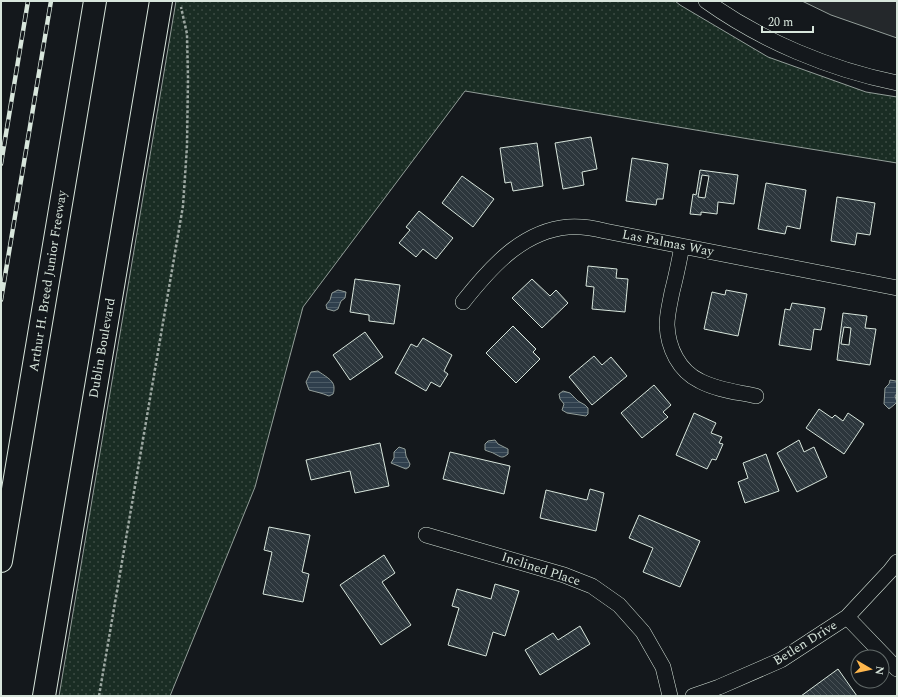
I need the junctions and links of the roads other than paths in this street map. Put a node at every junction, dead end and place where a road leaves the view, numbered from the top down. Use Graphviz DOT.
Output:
graph roads {
  1 [pos="95,1"];
  2 [pos="706,1"];
  3 [pos="170,2"];
  4 [pos="897,83"];
  5 [pos="682,246"];
  6 [pos="897,288"];
  7 [pos="463,302"];
  8 [pos="756,396"];
  9 [pos="426,535"];
  10 [pos="1,561"];
  11 [pos="897,562"];
  12 [pos="847,617"];
  13 [pos="897,669"];
  14 [pos="44,696"];
  15 [pos="670,696"];
  16 [pos="693,696"];
  1 -- 10 [label="main road, Arthur H. Breed Junior Freeway"];
  2 -- 4 [label="street"];
  3 -- 14 [label="main road, Dublin Boulevard"];
  5 -- 6 [label="street, Las Palmas Way"];
  5 -- 7 [label="street, Las Palmas Way"];
  5 -- 8 [label="street"];
  9 -- 15 [label="street, Inclined Place"];
  11 -- 12 [label="street, Betlen Drive"];
  12 -- 13 [label="street"];
  12 -- 16 [label="street, Betlen Drive"];
}
